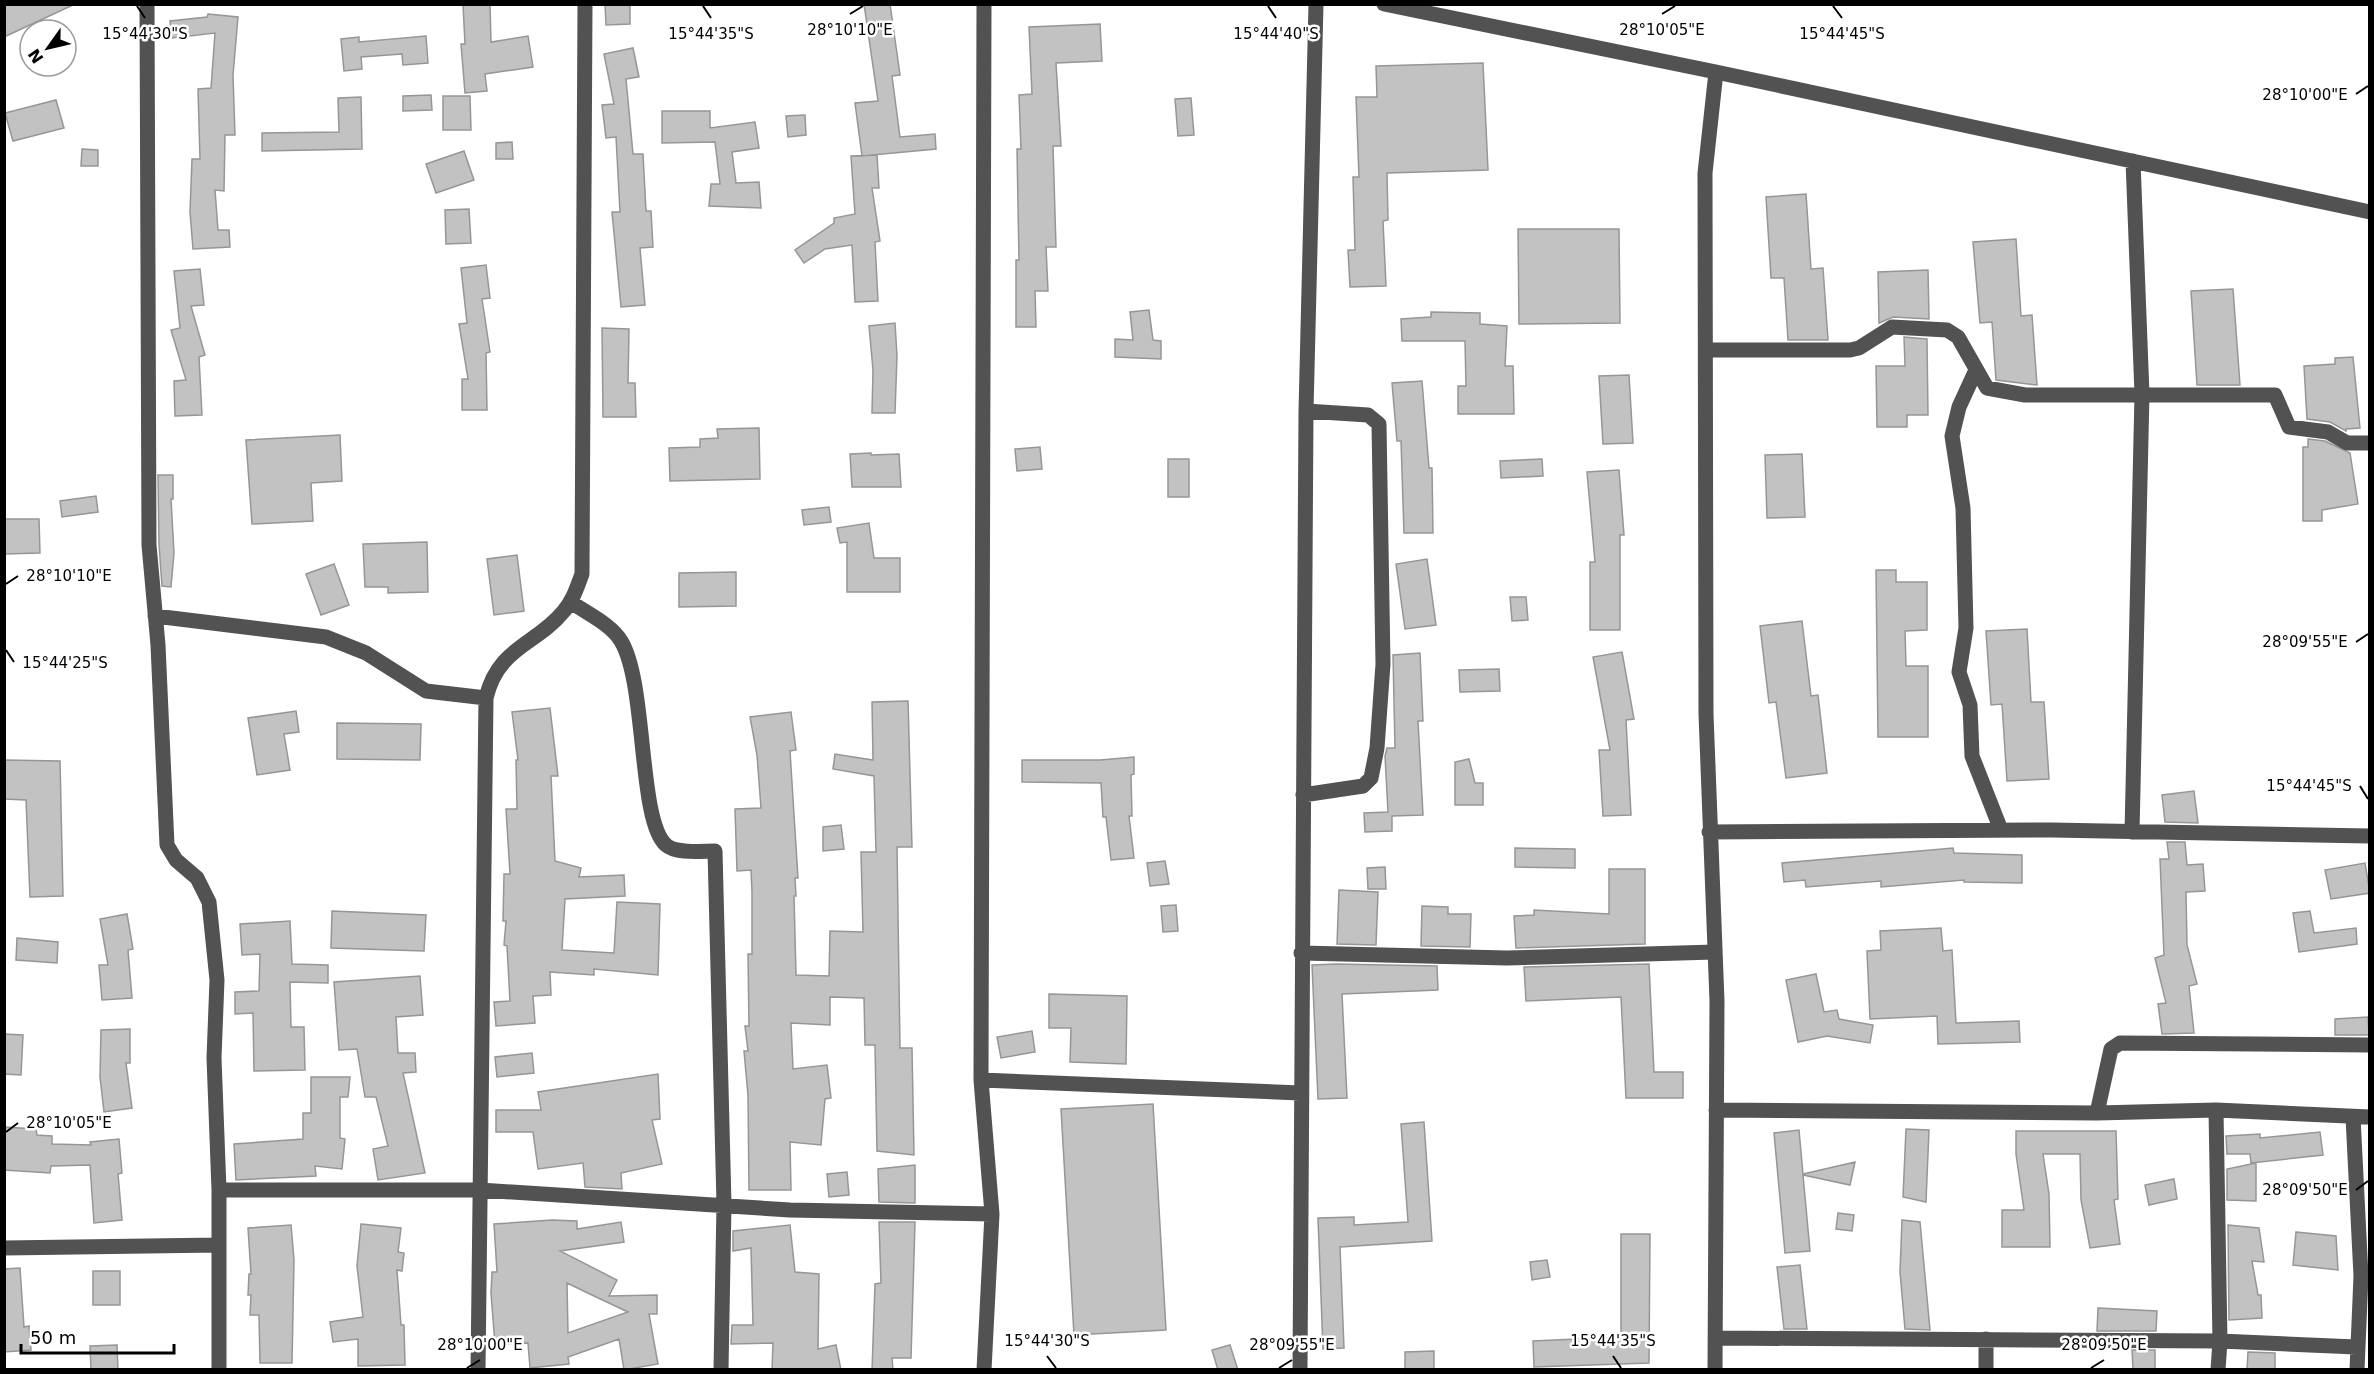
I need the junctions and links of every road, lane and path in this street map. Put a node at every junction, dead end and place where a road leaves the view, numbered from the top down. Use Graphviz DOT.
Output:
graph roads {
  1 [pos="147,4"];
  2 [pos="585,4"];
  3 [pos="984,4"];
  4 [pos="1316,4"];
  5 [pos="1384,4"];
  6 [pos="1716,72"];
  7 [pos="2133,161"];
  8 [pos="2370,212"];
  9 [pos="1706,350"];
  10 [pos="1976,370"];
  11 [pos="2142,394"];
  12 [pos="1306,411"];
  13 [pos="2370,443"];
  14 [pos="570,602"];
  15 [pos="155,616"];
  16 [pos="486,698"];
  17 [pos="1303,795"];
  18 [pos="2001,830"];
  19 [pos="1709,832"];
  20 [pos="2132,832"];
  21 [pos="2370,836"];
  22 [pos="1715,952"];
  23 [pos="1301,953"];
  24 [pos="2370,1045"];
  25 [pos="981,1080"];
  26 [pos="1300,1093"];
  27 [pos="1716,1110"];
  28 [pos="2216,1110"];
  29 [pos="2097,1113"];
  30 [pos="2353,1117"];
  31 [pos="2370,1117"];
  32 [pos="219,1190"];
  33 [pos="480,1190"];
  34 [pos="724,1204"];
  35 [pos="992,1214"];
  36 [pos="219,1245"];
  37 [pos="4,1248"];
  38 [pos="2365,1276"];
  39 [pos="1715,1338"];
  40 [pos="1986,1339"];
  41 [pos="2220,1341"];
  42 [pos="2356,1347"];
  43 [pos="219,1370"];
  44 [pos="478,1370"];
  45 [pos="721,1370"];
  46 [pos="984,1370"];
  47 [pos="1300,1370"];
  48 [pos="1715,1370"];
  49 [pos="1986,1370"];
  50 [pos="2218,1370"];
  51 [pos="2357,1370"];
  1 -- 15 [label="street"];
  2 -- 14 [label="street"];
  3 -- 25 [label="street"];
  4 -- 12 [label="street"];
  5 -- 6 [label="street"];
  6 -- 7 [label="street"];
  6 -- 9 [label="street"];
  7 -- 8 [label="street"];
  7 -- 11 [label="street"];
  9 -- 10 [label="street"];
  9 -- 19 [label="street"];
  10 -- 11 [label="street"];
  10 -- 18 [label="street"];
  11 -- 13 [label="street"];
  11 -- 20 [label="street"];
  12 -- 17 [label="street"];
  12 -- 17 [label="street"];
  14 -- 16 [label="street"];
  14 -- 34 [label="street"];
  15 -- 16 [label="street"];
  15 -- 32 [label="street"];
  16 -- 33 [label="street"];
  17 -- 23 [label="street"];
  18 -- 19 [label="street"];
  18 -- 20 [label="street"];
  19 -- 22 [label="street"];
  20 -- 21 [label="street"];
  22 -- 23 [label="street"];
  22 -- 27 [label="street"];
  23 -- 26 [label="street"];
  24 -- 29 [label="street"];
  25 -- 26 [label="street"];
  25 -- 35 [label="street"];
  26 -- 47 [label="street"];
  27 -- 29 [label="street"];
  27 -- 39 [label="street"];
  28 -- 29 [label="street"];
  28 -- 30 [label="street"];
  28 -- 41 [label="street"];
  30 -- 31 [label="street"];
  30 -- 38 [label="street"];
  32 -- 33 [label="street"];
  32 -- 36 [label="street"];
  33 -- 34 [label="street"];
  33 -- 44 [label="street"];
  34 -- 35 [label="street"];
  34 -- 45 [label="street"];
  35 -- 46 [label="street"];
  36 -- 37 [label="street"];
  36 -- 43 [label="street"];
  38 -- 42 [label="street"];
  39 -- 40 [label="street"];
  39 -- 48 [label="street"];
  40 -- 41 [label="street"];
  40 -- 49 [label="street"];
  41 -- 42 [label="street"];
  41 -- 50 [label="street"];
  42 -- 51 [label="street"];
}
